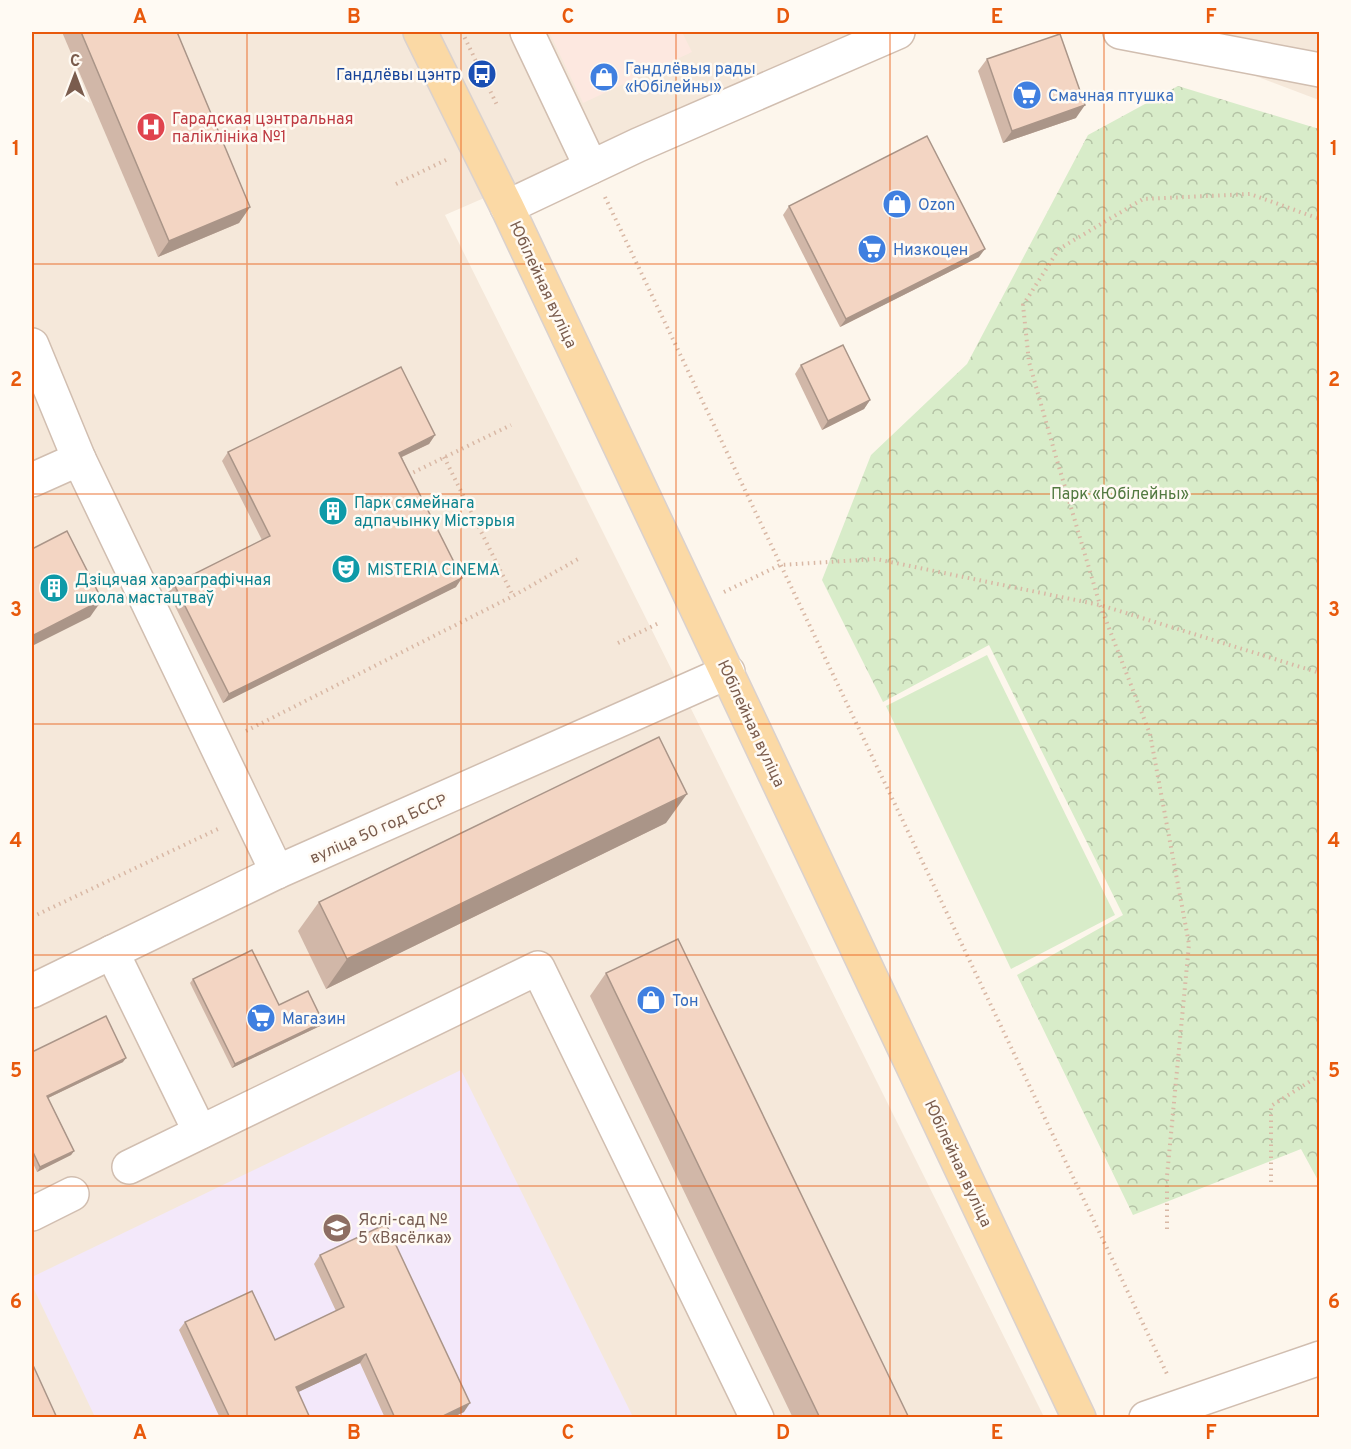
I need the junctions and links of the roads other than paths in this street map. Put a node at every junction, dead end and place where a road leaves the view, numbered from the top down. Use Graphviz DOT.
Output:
graph roads {
  1 [pos="420,32"];
  2 [pos="527,32"];
  3 [pos="898,32"];
  4 [pos="1120,32"];
  5 [pos="1320,70"];
  6 [pos="591,167"];
  7 [pos="507,207"];
  8 [pos="32,345"];
  9 [pos="79,459"];
  10 [pos="32,480"];
  11 [pos="728,672"];
  12 [pos="277,872"];
  13 [pos="112,952"];
  14 [pos="32,991"];
  15 [pos="200,1132"];
  16 [pos="129,1167"];
  17 [pos="72,1194"];
  18 [pos="32,1214"];
  19 [pos="1320,1358"];
  20 [pos="757,1418"];
  21 [pos="1079,1418"];
  22 [pos="1146,1418"];
  1 -- 7 [label="main road, Юбілейная вуліца"];
  2 -- 6 [label="street"];
  3 -- 6 [label="street"];
  4 -- 5 [label="street"];
  6 -- 7 [label="street"];
  7 -- 11 [label="main road, Юбілейная вуліца"];
  8 -- 9 [label="street"];
  9 -- 10 [label="street"];
  9 -- 12 [label="street"];
  11 -- 12 [label="street, вуліца 50 год БССР"];
  11 -- 21 [label="main road, Юбілейная вуліца"];
  12 -- 13 [label="street, вуліца 50 год БССР"];
  13 -- 14 [label="street, вуліца 50 год БССР"];
  13 -- 15 [label="street"];
  15 -- 16 [label="street"];
  15 -- 20 [label="street"];
  17 -- 18 [label="street"];
  19 -- 22 [label="street"];
}
